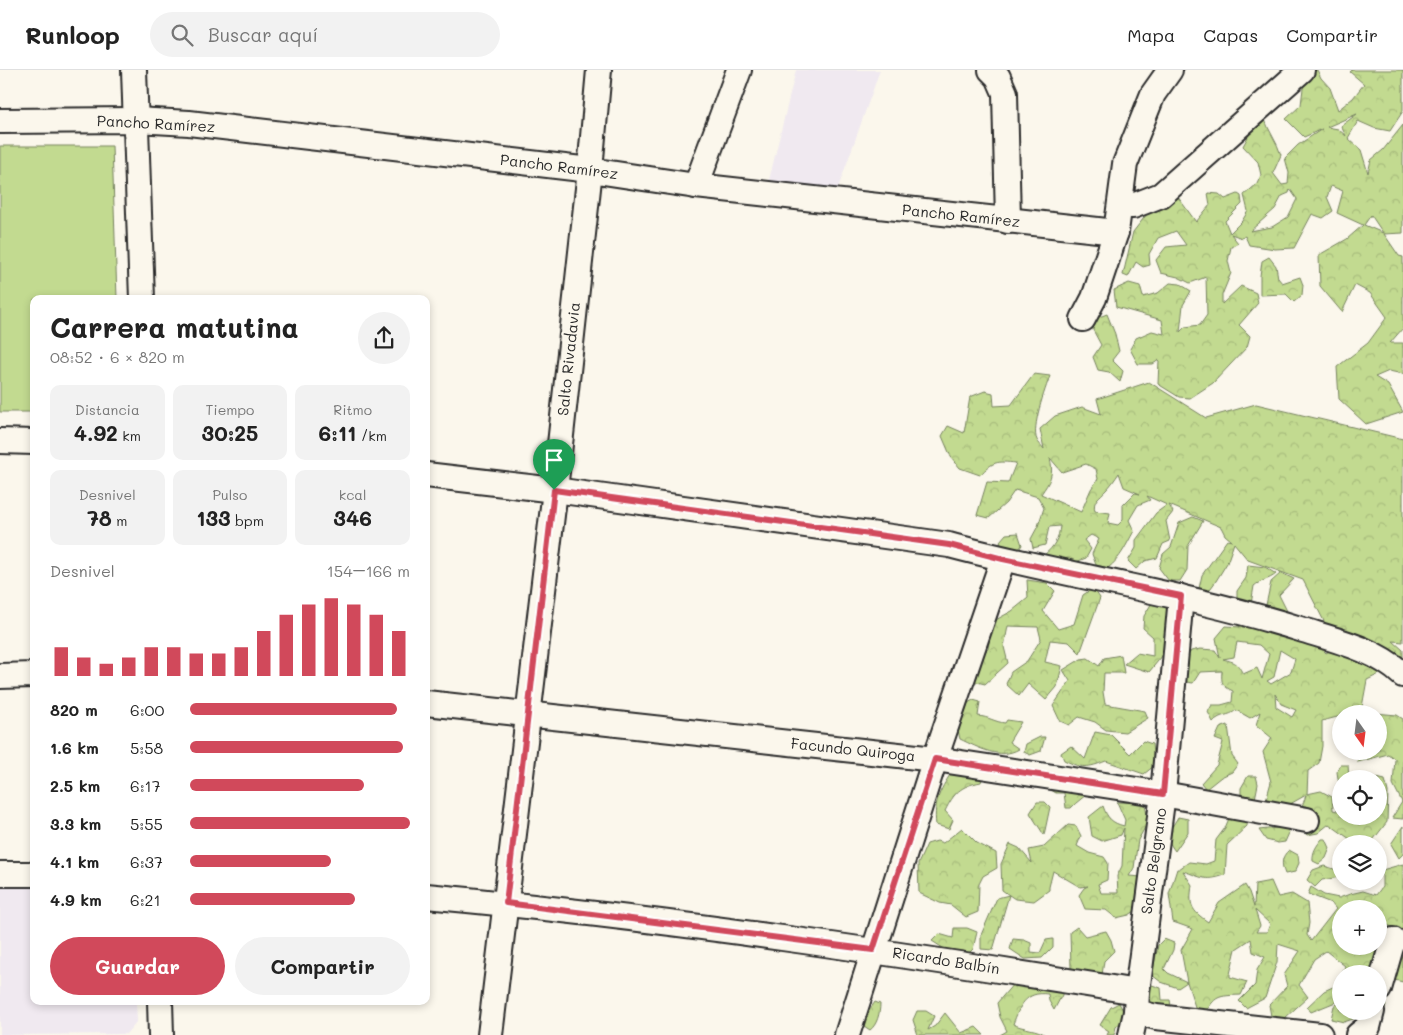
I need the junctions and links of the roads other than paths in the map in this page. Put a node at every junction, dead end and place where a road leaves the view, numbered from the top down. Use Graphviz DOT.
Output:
graph roads {
  1 [pos="134,70"];
  2 [pos="599,70"];
  3 [pos="739,70"];
  4 [pos="991,70"];
  5 [pos="1170,70"];
  6 [pos="1302,70"];
  7 [pos="136,120"];
  8 [pos="0,121"];
  9 [pos="590,170"];
  10 [pos="696,186"];
  11 [pos="1120,206"];
  12 [pos="1008,221"];
  13 [pos="1116,232"];
  14 [pos="142,295"];
  15 [pos="1082,319"];
  16 [pos="0,442"];
  17 [pos="30,442"];
  18 [pos="430,475"];
  19 [pos="554,490"];
  20 [pos="1003,559"];
  21 [pos="1181,596"];
  22 [pos="30,675"];
  23 [pos="0,676"];
  24 [pos="1403,676"];
  25 [pos="430,703"];
  26 [pos="528,714"];
  27 [pos="935,759"];
  28 [pos="1163,794"];
  29 [pos="1307,820"];
  30 [pos="0,874"];
  31 [pos="30,874"];
  32 [pos="430,896"];
  33 [pos="506,903"];
  34 [pos="1393,940"];
  35 [pos="873,950"];
  36 [pos="1386,965"];
  37 [pos="160,1005"];
  38 [pos="1134,1013"];
  39 [pos="1370,1020"];
  40 [pos="161,1035"];
  41 [pos="490,1035"];
  42 [pos="847,1035"];
  43 [pos="1320,1035"];
  44 [pos="1358,1035"];
  1 -- 7 [label="street"];
  2 -- 9 [label="street, Salto Rivadavia"];
  3 -- 10 [label="street"];
  4 -- 12 [label="street"];
  5 -- 11 [label="street"];
  6 -- 11 [label="street"];
  7 -- 8 [label="street, Pancho Ramírez"];
  7 -- 9 [label="street, Pancho Ramírez"];
  7 -- 14 [label="street"];
  9 -- 10 [label="street, Pancho Ramírez"];
  9 -- 19 [label="street, Salto Rivadavia"];
  10 -- 12 [label="street, Pancho Ramírez"];
  11 -- 13 [label="street"];
  12 -- 13 [label="street, Pancho Ramírez"];
  13 -- 15 [label="street"];
  16 -- 17 [label="street"];
  18 -- 19 [label="street"];
  19 -- 20 [label="street"];
  19 -- 26 [label="street, Salto Rivadavia"];
  20 -- 21 [label="street"];
  20 -- 27 [label="street"];
  21 -- 24 [label="street"];
  21 -- 28 [label="street, Salto Belgrano"];
  22 -- 23 [label="street"];
  25 -- 26 [label="street, Facundo Quiroga"];
  26 -- 27 [label="street, Facundo Quiroga"];
  26 -- 33 [label="street, Salto Rivadavia"];
  27 -- 28 [label="street, Facundo Quiroga"];
  27 -- 35 [label="street"];
  28 -- 29 [label="street, Facundo Quiroga"];
  28 -- 38 [label="street, Salto Belgrano"];
  30 -- 31 [label="street"];
  32 -- 33 [label="street, Ricardo Balbín"];
  33 -- 35 [label="street, Ricardo Balbín"];
  33 -- 41 [label="street, Salto Rivadavia"];
  34 -- 36 [label="street"];
  35 -- 38 [label="street, Ricardo Balbín"];
  35 -- 42 [label="street"];
  37 -- 40 [label="street"];
  38 -- 43 [label="street, Ricardo Balbín"];
  39 -- 44 [label="street"];
}
